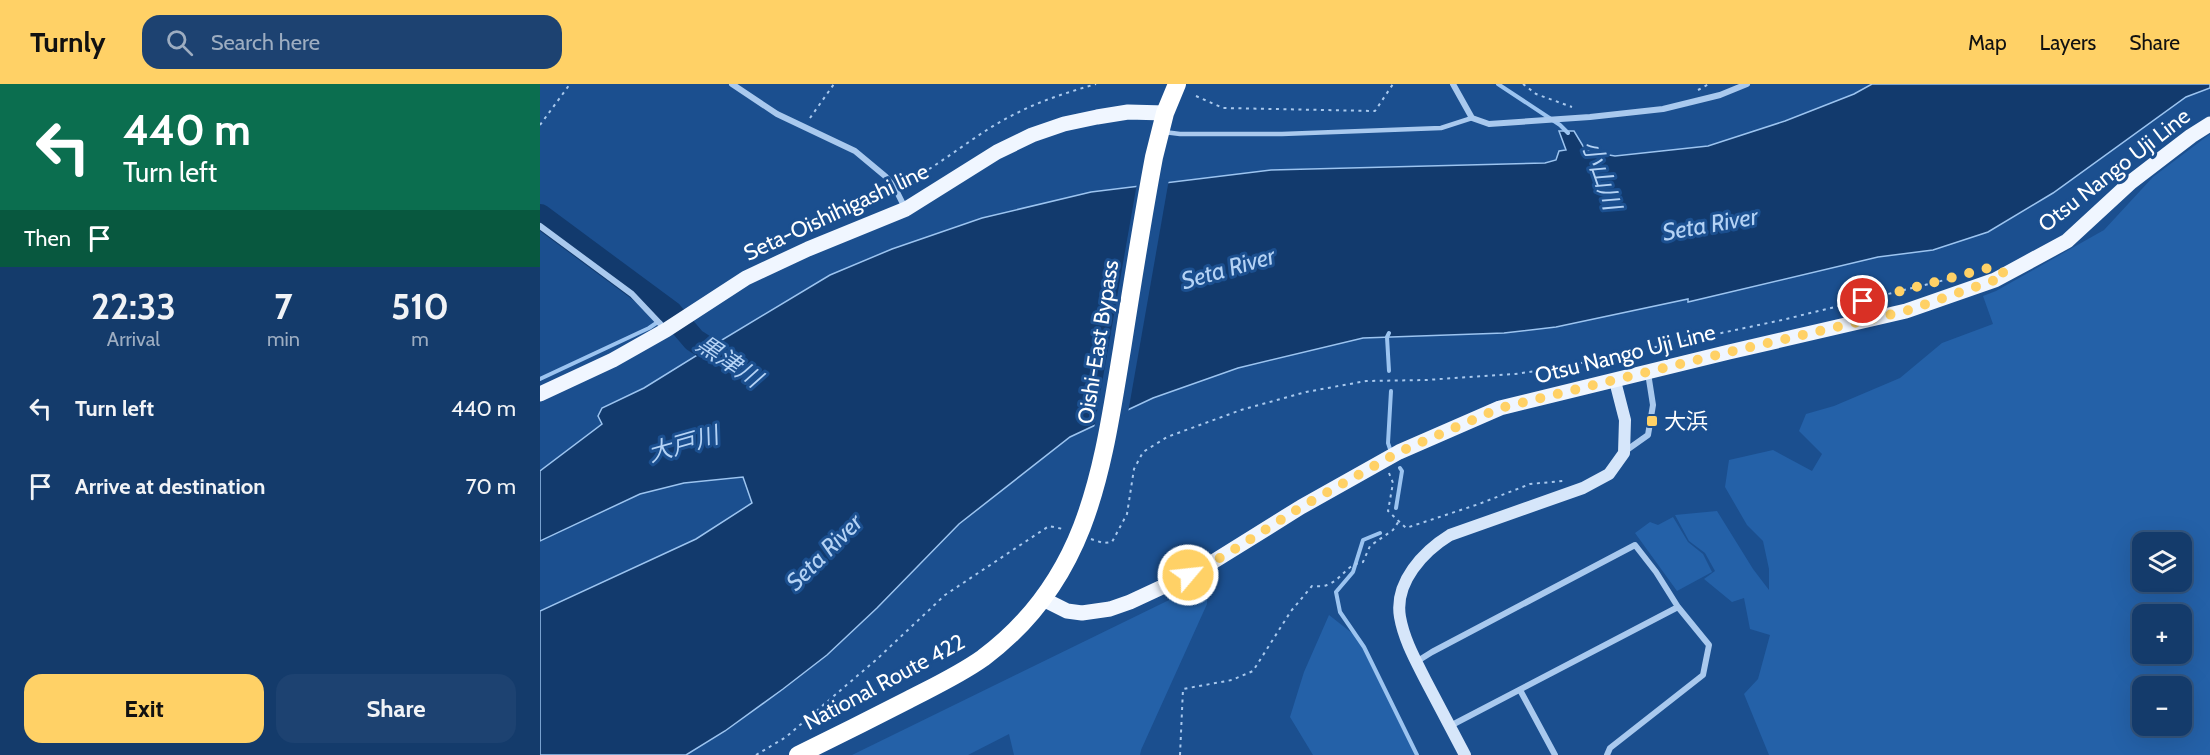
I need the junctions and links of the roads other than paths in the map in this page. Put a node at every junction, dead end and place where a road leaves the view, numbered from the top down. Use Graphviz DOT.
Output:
graph roads {
  1 [pos="732,84"];
  2 [pos="1177,84"];
  3 [pos="1453,84"];
  4 [pos="1747,84"];
  5 [pos="1165,113"];
  6 [pos="1472,118"];
  7 [pos="2210,124"];
  8 [pos="1160,131"];
  9 [pos="906,209"];
  10 [pos="540,226"];
  11 [pos="676,323"];
  12 [pos="1648,373"];
  13 [pos="1615,381"];
  14 [pos="540,394"];
  15 [pos="1624,453"];
  16 [pos="1043,599"];
  17 [pos="1678,607"];
  18 [pos="1416,662"];
  19 [pos="1520,690"];
  20 [pos="1450,726"];
  21 [pos="798,755"];
  22 [pos="1465,755"];
  23 [pos="1555,755"];
  24 [pos="1607,755"];
  1 -- 9 [label="street"];
  2 -- 5 [label="highway, Oishi-East Bypass"];
  3 -- 6 [label="street"];
  4 -- 6 [label="street"];
  5 -- 8 [label="highway, Oishi-East Bypass"];
  5 -- 9 [label="main road, Seta-Oishihigashi line"];
  6 -- 8 [label="lane"];
  7 -- 12 [label="main road, Otsu Nango Uji Line"];
  8 -- 16 [label="highway, Oishi-East Bypass"];
  9 -- 11 [label="main road, Seta-Oishihigashi line"];
  10 -- 11 [label="street"];
  11 -- 14 [label="main road, Seta-Oishihigashi line"];
  12 -- 13 [label="main road, Otsu Nango Uji Line"];
  12 -- 15 [label="street"];
  13 -- 15 [label="street"];
  13 -- 16 [label="main road, Otsu Nango Uji Line"];
  15 -- 18 [label="street"];
  16 -- 21 [label="highway, National Route 422"];
  17 -- 18 [label="street"];
  17 -- 19 [label="street"];
  17 -- 24 [label="street"];
  18 -- 20 [label="street"];
  19 -- 20 [label="street"];
  19 -- 23 [label="street"];
  20 -- 22 [label="street"];
}
